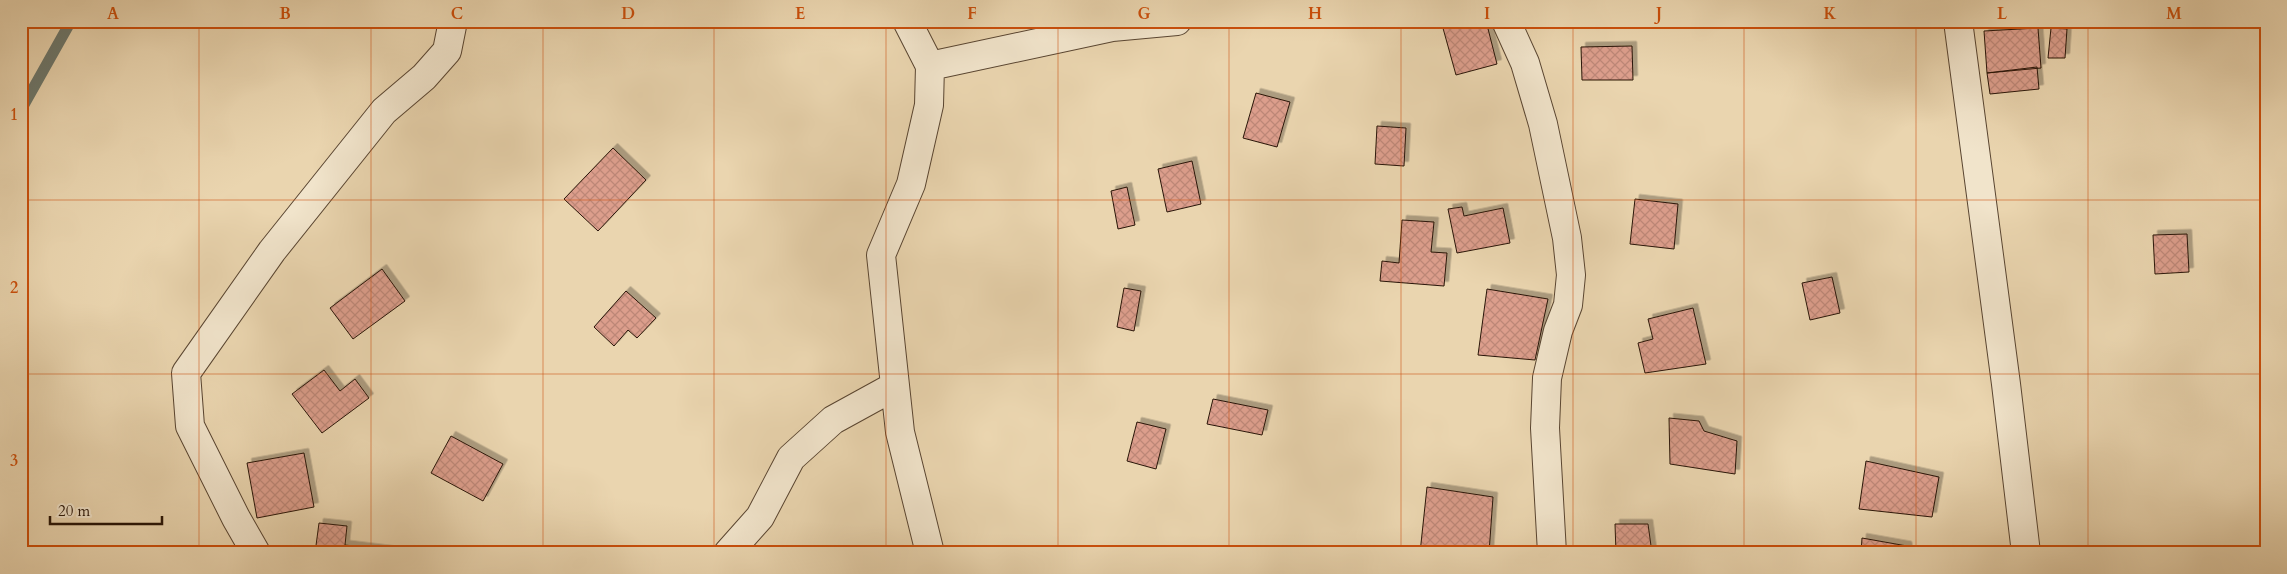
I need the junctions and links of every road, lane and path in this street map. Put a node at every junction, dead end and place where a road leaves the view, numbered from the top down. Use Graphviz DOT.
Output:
graph roads {
  1 [pos="453,21"];
  2 [pos="908,21"];
  3 [pos="1177,21"];
  4 [pos="1506,21"];
  5 [pos="1958,21"];
  6 [pos="930,66"];
  7 [pos="895,386"];
  8 [pos="256,553"];
  9 [pos="728,553"];
  10 [pos="930,553"];
  11 [pos="1552,553"];
  12 [pos="2026,553"];
  1 -- 8 [label="street"];
  2 -- 6 [label="street"];
  3 -- 6 [label="street"];
  4 -- 11 [label="street"];
  5 -- 12 [label="street"];
  6 -- 7 [label="street"];
  7 -- 9 [label="street"];
  7 -- 10 [label="street"];
}
